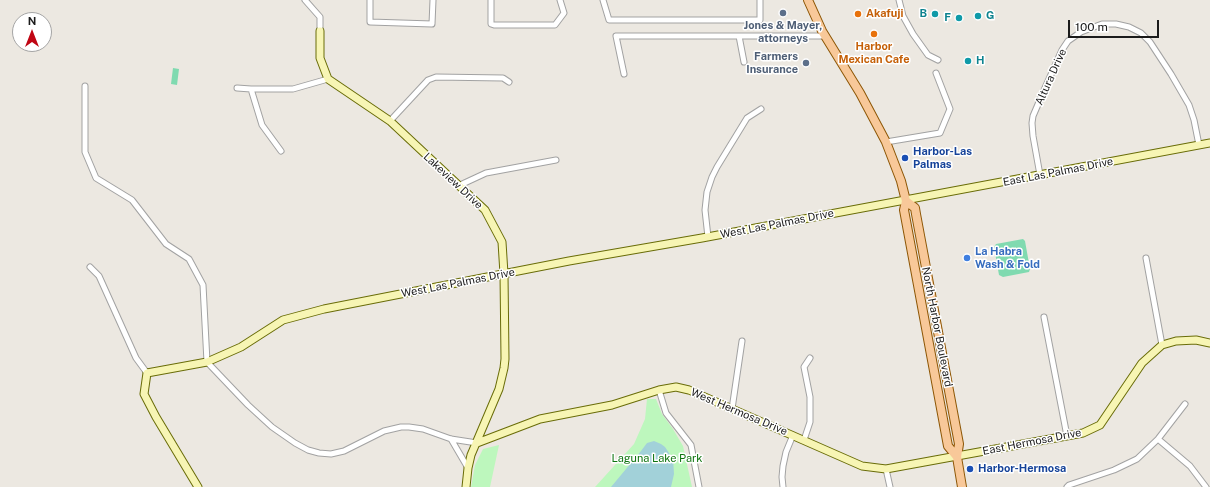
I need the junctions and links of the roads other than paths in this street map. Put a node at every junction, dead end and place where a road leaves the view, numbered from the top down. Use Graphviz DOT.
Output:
graph roads {
  1 [pos="305,0"];
  2 [pos="370,0"];
  3 [pos="433,0"];
  4 [pos="491,0"];
  5 [pos="560,0"];
  6 [pos="603,0"];
  7 [pos="760,0"];
  8 [pos="808,0"];
  9 [pos="899,0"];
  10 [pos="320,31"];
  11 [pos="739,36"];
  12 [pos="825,36"];
  13 [pos="938,60"];
  14 [pos="744,62"];
  15 [pos="936,73"];
  16 [pos="624,74"];
  17 [pos="328,79"];
  18 [pos="509,82"];
  19 [pos="85,86"];
  20 [pos="237,88"];
  21 [pos="252,89"];
  22 [pos="761,109"];
  23 [pos="390,121"];
  24 [pos="886,142"];
  25 [pos="1210,143"];
  26 [pos="1199,145"];
  27 [pos="281,151"];
  28 [pos="556,160"];
  29 [pos="1040,175"];
  30 [pos="458,186"];
  31 [pos="906,201"];
  32 [pos="708,237"];
  33 [pos="1146,258"];
  34 [pos="90,267"];
  35 [pos="504,274"];
  36 [pos="1044,317"];
  37 [pos="742,341"];
  38 [pos="1210,343"];
  39 [pos="1162,345"];
  40 [pos="810,358"];
  41 [pos="207,362"];
  42 [pos="147,373"];
  43 [pos="659,390"];
  44 [pos="1185,404"];
  45 [pos="732,409"];
  46 [pos="793,435"];
  47 [pos="1067,436"];
  48 [pos="451,439"];
  49 [pos="804,440"];
  50 [pos="1158,440"];
  51 [pos="476,443"];
  52 [pos="957,457"];
  53 [pos="468,468"];
  54 [pos="886,469"];
  55 [pos="198,487"];
  56 [pos="466,487"];
  57 [pos="699,487"];
  58 [pos="783,487"];
  59 [pos="890,487"];
  60 [pos="962,487"];
  61 [pos="1066,487"];
  62 [pos="1206,487"];
  1 -- 10 [label="street"];
  2 -- 3 [label="street"];
  4 -- 5 [label="street"];
  6 -- 7 [label="street"];
  8 -- 12 [label="main road, North Harbor Boulevard"];
  9 -- 13 [label="street"];
  10 -- 17 [label="street"];
  11 -- 12 [label="street"];
  11 -- 14 [label="street"];
  11 -- 16 [label="street"];
  12 -- 24 [label="main road, North Harbor Boulevard"];
  15 -- 24 [label="street"];
  17 -- 21 [label="street"];
  17 -- 23 [label="street, Lakeview Drive"];
  18 -- 23 [label="street"];
  19 -- 41 [label="street"];
  20 -- 21 [label="street"];
  21 -- 27 [label="street"];
  22 -- 32 [label="street"];
  23 -- 30 [label="street, Lakeview Drive"];
  24 -- 31 [label="main road, North Harbor Boulevard"];
  25 -- 26 [label="street, East Las Palmas Drive"];
  26 -- 29 [label="street, East Las Palmas Drive"];
  26 -- 29 [label="street, Altura Drive"];
  28 -- 30 [label="street"];
  29 -- 31 [label="street, East Las Palmas Drive"];
  30 -- 35 [label="street, Lakeview Drive"];
  31 -- 32 [label="street, West Las Palmas Drive"];
  31 -- 52 [label="main road, North Harbor Boulevard"];
  32 -- 35 [label="street, West Las Palmas Drive"];
  33 -- 39 [label="street"];
  34 -- 42 [label="street"];
  35 -- 41 [label="street, West Las Palmas Drive"];
  35 -- 51 [label="street, Lakeview Drive"];
  36 -- 47 [label="street"];
  37 -- 45 [label="street"];
  38 -- 39 [label="street, East Hermosa Drive"];
  39 -- 47 [label="street, East Hermosa Drive"];
  40 -- 49 [label="street"];
  41 -- 42 [label="street, West Las Palmas Drive"];
  41 -- 48 [label="street, West Hermosa Drive"];
  42 -- 55 [label="street"];
  43 -- 45 [label="street, West Hermosa Drive"];
  43 -- 51 [label="street, West Hermosa Drive"];
  43 -- 57 [label="street"];
  44 -- 50 [label="street"];
  45 -- 46 [label="street, West Hermosa Drive"];
  46 -- 49 [label="street, West Hermosa Drive"];
  46 -- 58 [label="street"];
  47 -- 52 [label="street, East Hermosa Drive"];
  48 -- 51 [label="street, West Hermosa Drive"];
  48 -- 53 [label="street"];
  49 -- 54 [label="street, West Hermosa Drive"];
  50 -- 61 [label="street"];
  50 -- 62 [label="street"];
  51 -- 53 [label="street, Lakeview Drive"];
  52 -- 54 [label="street, West Hermosa Drive"];
  52 -- 60 [label="main road, North Harbor Boulevard"];
  53 -- 56 [label="street, Lakeview Drive"];
  54 -- 59 [label="street"];
}
